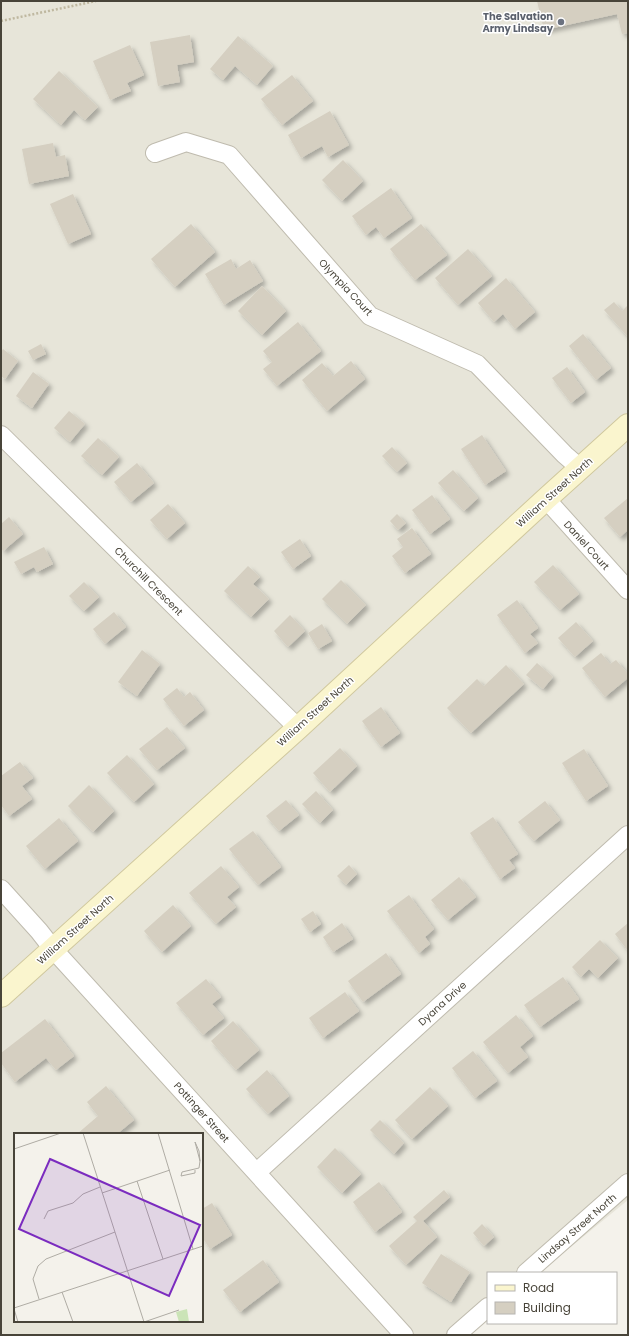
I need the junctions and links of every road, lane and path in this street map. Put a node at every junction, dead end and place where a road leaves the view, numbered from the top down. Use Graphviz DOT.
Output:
graph roads {
  1 [pos="96,1"];
  2 [pos="1,21"];
  3 [pos="155,153"];
  4 [pos="628,425"];
  5 [pos="1,435"];
  6 [pos="580,468"];
  7 [pos="546,499"];
  8 [pos="628,590"];
  9 [pos="298,728"];
  10 [pos="628,835"];
  11 [pos="1,889"];
  12 [pos="53,948"];
  13 [pos="1,996"];
  14 [pos="257,1172"];
  15 [pos="628,1183"];
  16 [pos="527,1272"];
  17 [pos="487,1308"];
  18 [pos="404,1335"];
  19 [pos="456,1335"];
  1 -- 2 [label="path"];
  3 -- 6 [label="street, Olympia Court"];
  4 -- 6 [label="street, William Street North"];
  5 -- 9 [label="street, Churchill Crescent"];
  6 -- 7 [label="street, William Street North"];
  7 -- 8 [label="street, Daniel Court"];
  7 -- 9 [label="street, William Street North"];
  9 -- 12 [label="street, William Street North"];
  10 -- 14 [label="street, Dyana Drive"];
  11 -- 12 [label="street, Pottinger Street"];
  12 -- 13 [label="street, William Street North"];
  12 -- 14 [label="street, Pottinger Street"];
  14 -- 18 [label="street, Pottinger Street"];
  15 -- 16 [label="street, Lindsay Street North"];
  17 -- 19 [label="street"];
}
